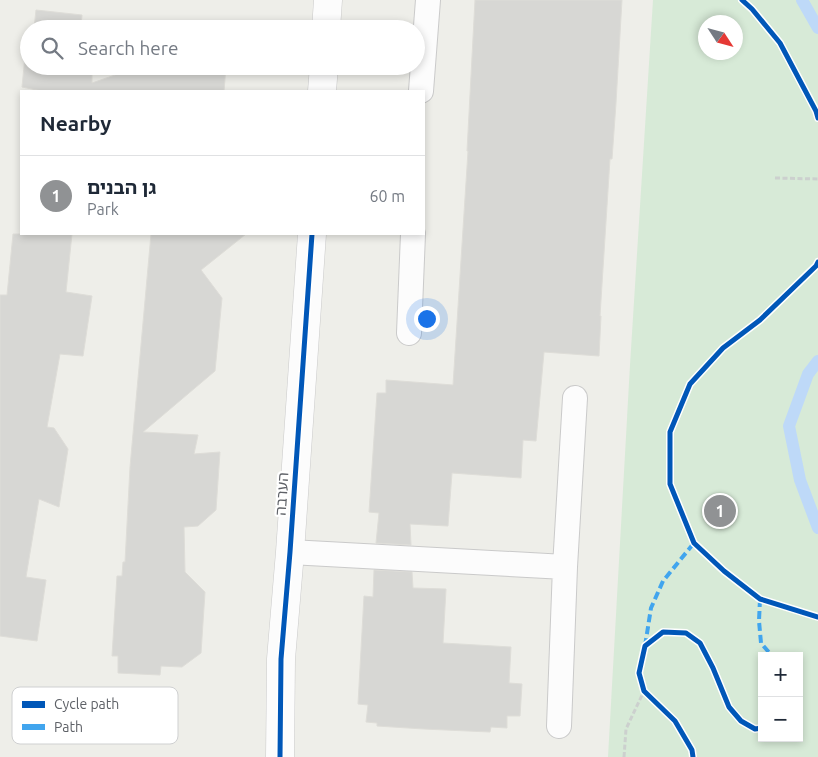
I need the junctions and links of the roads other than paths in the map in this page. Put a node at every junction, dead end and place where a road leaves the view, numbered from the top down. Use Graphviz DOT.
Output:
graph roads {
  1 [pos="328,0"];
  2 [pos="428,0"];
  3 [pos="327,20"];
  4 [pos="425,39"];
  5 [pos="323,75"];
  6 [pos="422,75"];
  7 [pos="322,90"];
  8 [pos="421,90"];
  9 [pos="312,235"];
  10 [pos="413,235"];
  11 [pos="409,333"];
  12 [pos="575,398"];
  13 [pos="290,552"];
  14 [pos="566,567"];
  15 [pos="559,726"];
  16 [pos="280,757"];
  1 -- 3 [label="street"];
  2 -- 4 [label="lane"];
  5 -- 7 [label="street"];
  6 -- 8 [label="lane"];
  9 -- 13 [label="street, הערבה"];
  10 -- 11 [label="lane"];
  12 -- 14 [label="lane"];
  13 -- 14 [label="lane"];
  13 -- 16 [label="street, הערבה"];
  14 -- 15 [label="lane"];
}
